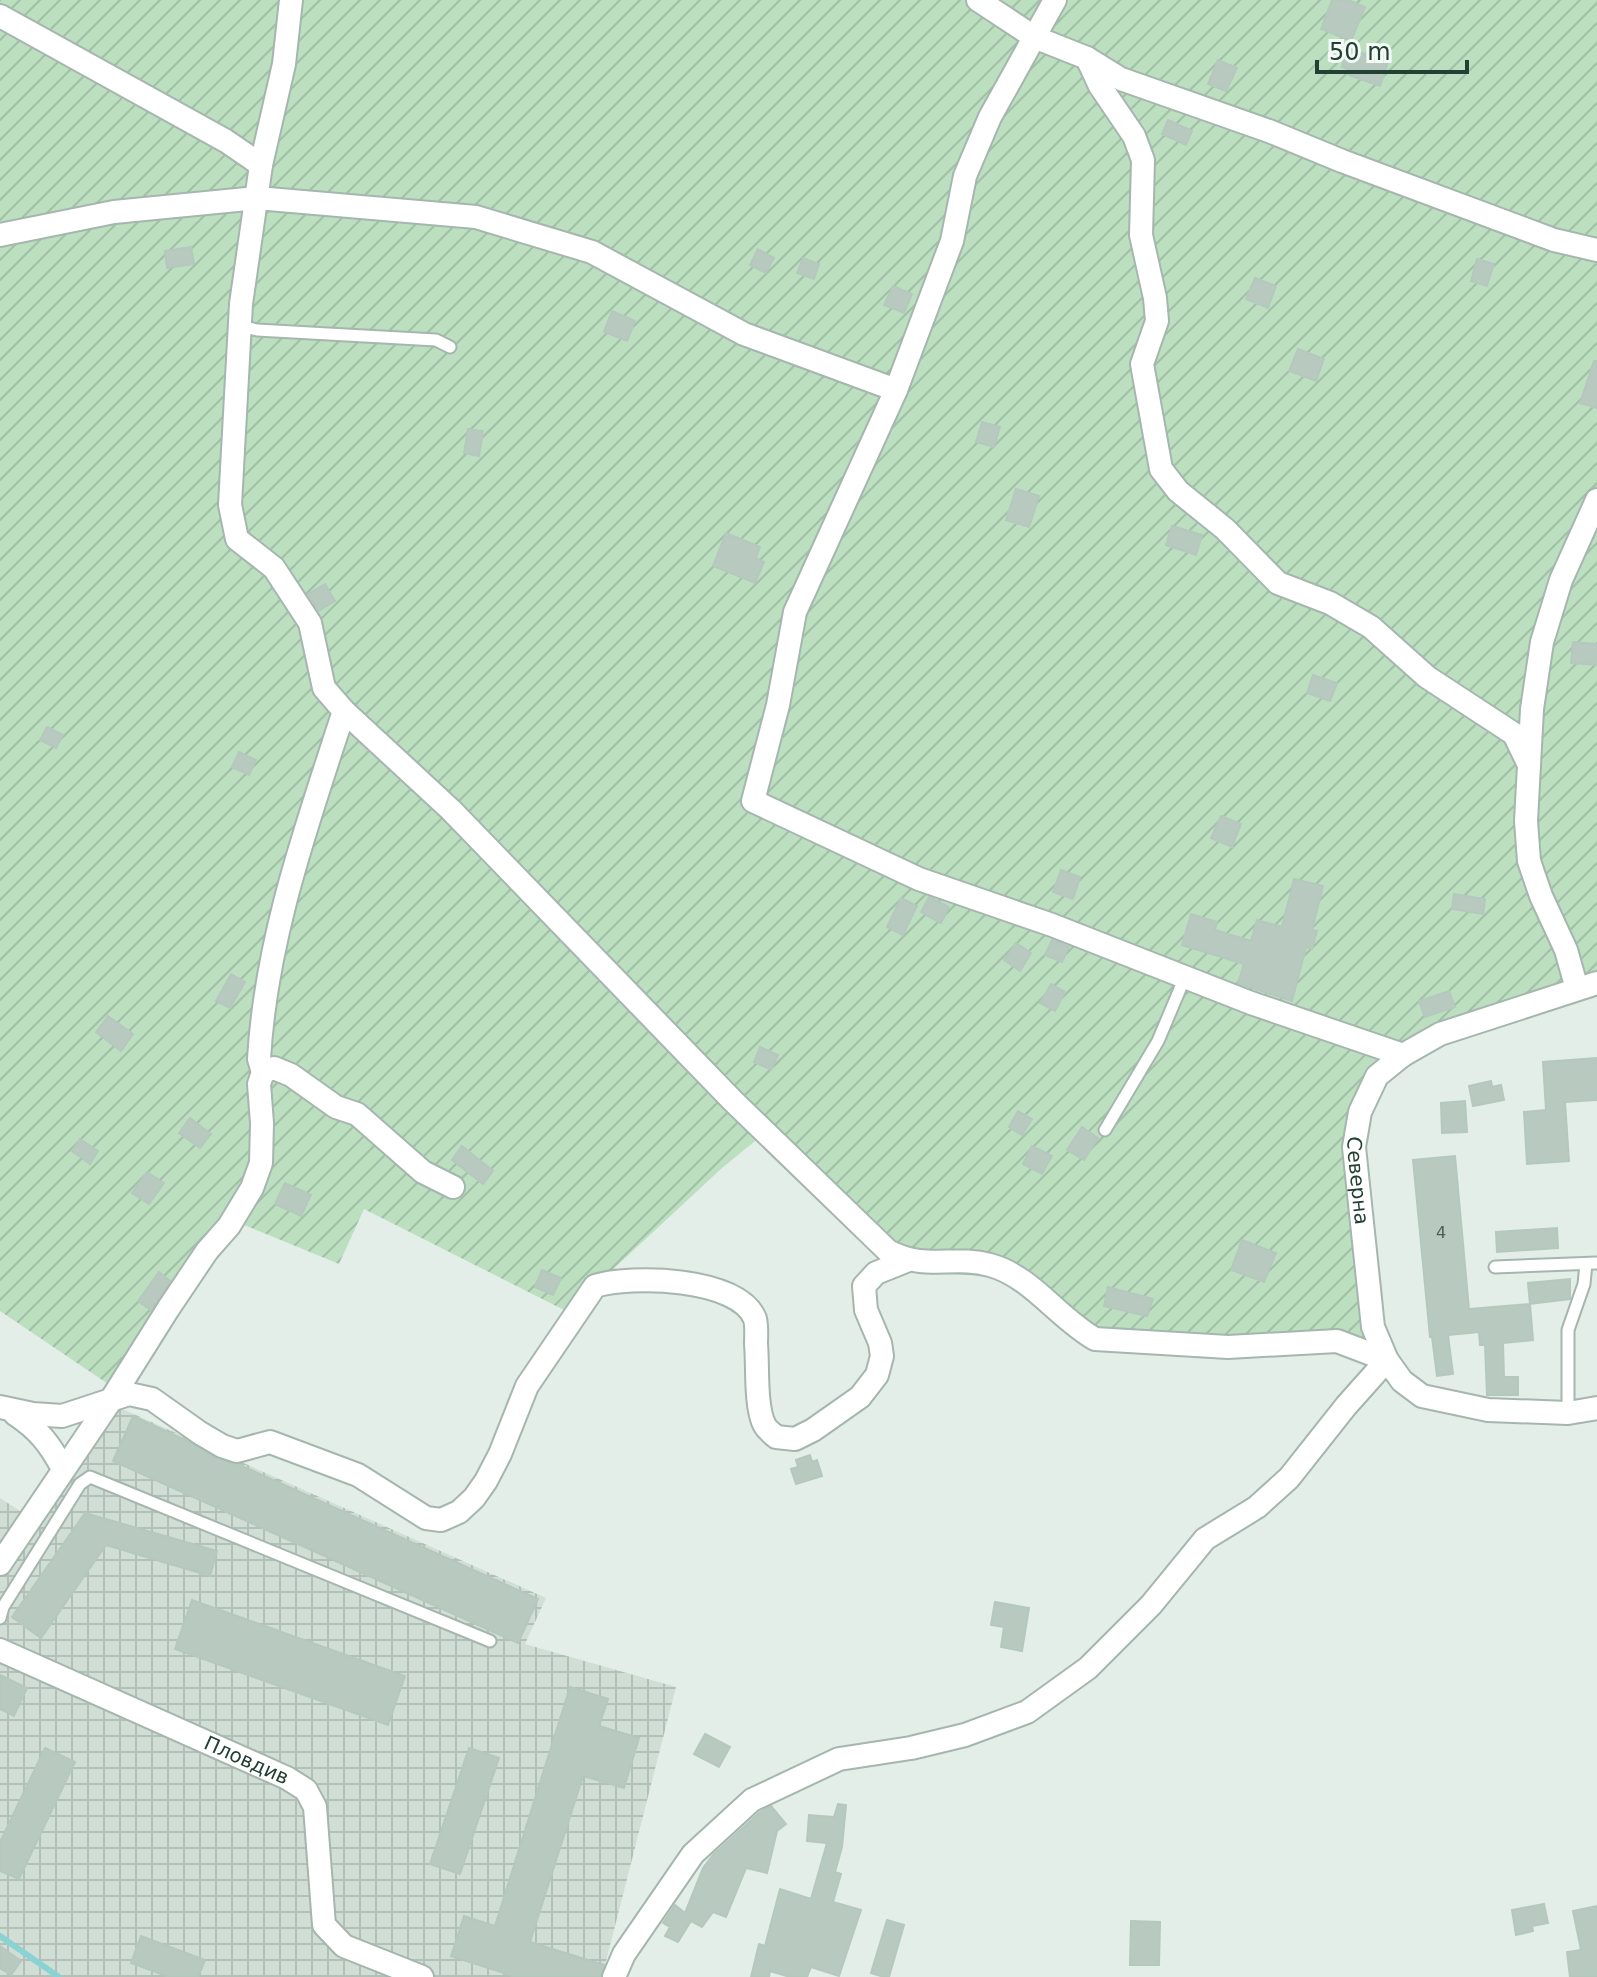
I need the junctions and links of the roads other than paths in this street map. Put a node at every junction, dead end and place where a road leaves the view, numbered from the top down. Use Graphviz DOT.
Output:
graph roads {
  1 [pos="291,0"];
  2 [pos="978,0"];
  3 [pos="1055,0"];
  4 [pos="0,16"];
  5 [pos="1034,37"];
  6 [pos="1087,58"];
  7 [pos="261,165"];
  8 [pos="257,198"];
  9 [pos="0,235"];
  10 [pos="1597,250"];
  11 [pos="240,326"];
  12 [pos="450,347"];
  13 [pos="896,390"];
  14 [pos="1597,500"];
  15 [pos="344,711"];
  16 [pos="1529,765"];
  17 [pos="1185,977"];
  18 [pos="1587,986"];
  19 [pos="1403,1055"];
  20 [pos="263,1072"];
  21 [pos="1105,1130"];
  22 [pos="453,1187"];
  23 [pos="906,1261"];
  24 [pos="1592,1264"];
  25 [pos="1495,1267"];
  26 [pos="1387,1360"];
  27 [pos="109,1403"];
  28 [pos="1597,1408"];
  29 [pos="4,1409"];
  30 [pos="1568,1413"];
  31 [pos="63,1469"];
  32 [pos="0,1564"];
  33 [pos="0,1618"];
  34 [pos="490,1641"];
  35 [pos="0,1650"];
  36 [pos="422,1977"];
  37 [pos="614,1977"];
  1 -- 7 [label="street"];
  2 -- 5 [label="street"];
  3 -- 5 [label="street"];
  4 -- 7 [label="street"];
  5 -- 6 [label="street"];
  5 -- 13 [label="street"];
  6 -- 10 [label="street"];
  6 -- 16 [label="street"];
  7 -- 8 [label="street"];
  8 -- 9 [label="street"];
  8 -- 11 [label="street"];
  8 -- 13 [label="street"];
  11 -- 12 [label="lane"];
  11 -- 15 [label="street"];
  13 -- 17 [label="street"];
  14 -- 16 [label="street"];
  15 -- 20 [label="street"];
  15 -- 23 [label="street"];
  16 -- 18 [label="street"];
  17 -- 19 [label="street"];
  17 -- 21 [label="lane"];
  18 -- 19 [label="street, Северна"];
  19 -- 26 [label="street, Северна"];
  20 -- 22 [label="street"];
  20 -- 27 [label="street"];
  23 -- 26 [label="street"];
  23 -- 27 [label="street"];
  24 -- 25 [label="lane"];
  24 -- 30 [label="lane"];
  26 -- 30 [label="street, Северна"];
  26 -- 37 [label="street"];
  27 -- 29 [label="street"];
  27 -- 31 [label="street"];
  28 -- 30 [label="street, Северна"];
  29 -- 31 [label="street"];
  31 -- 32 [label="street"];
  33 -- 34 [label="lane"];
  35 -- 36 [label="street, Пловдив"];
}
